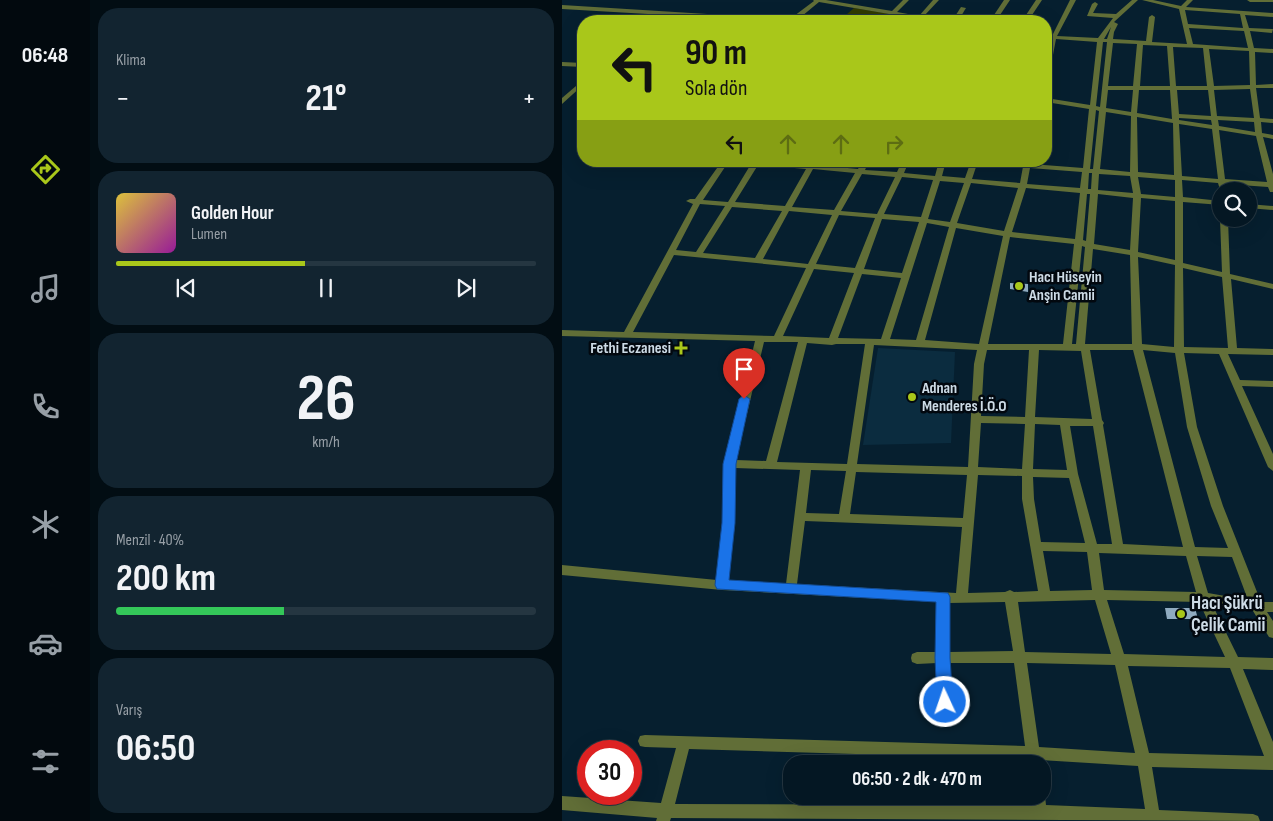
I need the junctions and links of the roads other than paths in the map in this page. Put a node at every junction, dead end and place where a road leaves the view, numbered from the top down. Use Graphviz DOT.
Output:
graph roads {
  1 [pos="817,0"];
  2 [pos="873,0"];
  3 [pos="906,0"];
  4 [pos="936,0"];
  5 [pos="1007,0"];
  6 [pos="1039,0"];
  7 [pos="1073,0"];
  8 [pos="1135,0"];
  9 [pos="1143,0"];
  10 [pos="1190,0"];
  11 [pos="1250,0"];
  12 [pos="1254,0"];
  13 [pos="1272,0"];
  14 [pos="1095,4"];
  15 [pos="562,7"];
  16 [pos="963,8"];
  17 [pos="1182,8"];
  18 [pos="865,9"];
  19 [pos="654,13"];
  20 [pos="1242,13"];
  21 [pos="892,14"];
  22 [pos="1257,14"];
  23 [pos="1272,14"];
  24 [pos="685,15"];
  25 [pos="799,15"];
  26 [pos="896,15"];
  27 [pos="923,15"];
  28 [pos="959,15"];
  29 [pos="996,15"];
  30 [pos="1029,15"];
  31 [pos="1116,16"];
  32 [pos="1152,16"];
  33 [pos="1186,26"];
  34 [pos="1246,30"];
  35 [pos="1272,31"];
  36 [pos="1054,37"];
  37 [pos="1100,40"];
  38 [pos="1110,41"];
  39 [pos="1144,43"];
  40 [pos="1170,44"];
  41 [pos="1190,46"];
  42 [pos="1052,47"];
  43 [pos="1206,47"];
  44 [pos="1252,50"];
  45 [pos="1272,51"];
  46 [pos="562,64"];
  47 [pos="577,65"];
  48 [pos="1253,86"];
  49 [pos="1272,86"];
  50 [pos="577,88"];
  51 [pos="1106,88"];
  52 [pos="1172,88"];
  53 [pos="1211,88"];
  54 [pos="1137,89"];
  55 [pos="1052,101"];
  56 [pos="562,102"];
  57 [pos="1098,108"];
  58 [pos="1134,114"];
  59 [pos="1214,118"];
  60 [pos="1176,119"];
  61 [pos="1257,120"];
  62 [pos="1272,121"];
  63 [pos="1216,128"];
  64 [pos="1259,135"];
  65 [pos="1272,137"];
  66 [pos="721,167"];
  67 [pos="754,167"];
  68 [pos="810,167"];
  69 [pos="833,167"];
  70 [pos="864,167"];
  71 [pos="904,167"];
  72 [pos="941,167"];
  73 [pos="973,167"];
  74 [pos="1026,167"];
  75 [pos="1052,167"];
  76 [pos="862,171"];
  77 [pos="1092,171"];
  78 [pos="900,176"];
  79 [pos="1134,176"];
  80 [pos="938,178"];
  81 [pos="1177,179"];
  82 [pos="969,182"];
  83 [pos="1222,182"];
  84 [pos="1023,185"];
  85 [pos="1257,186"];
  86 [pos="1272,187"];
  87 [pos="1085,190"];
  88 [pos="1094,192"];
  89 [pos="1137,195"];
  90 [pos="1179,200"];
  91 [pos="694,201"];
  92 [pos="1212,203"];
  93 [pos="729,204"];
  94 [pos="1257,207"];
  95 [pos="1272,208"];
  96 [pos="788,209"];
  97 [pos="837,212"];
  98 [pos="880,217"];
  99 [pos="923,220"];
  100 [pos="952,225"];
  101 [pos="1224,227"];
  102 [pos="1008,234"];
  103 [pos="1080,242"];
  104 [pos="1091,246"];
  105 [pos="670,252"];
  106 [pos="1134,253"];
  107 [pos="698,255"];
  108 [pos="758,261"];
  109 [pos="1178,265"];
  110 [pos="811,266"];
  111 [pos="858,272"];
  112 [pos="905,276"];
  113 [pos="1226,276"];
  114 [pos="1272,287"];
  115 [pos="562,333"];
  116 [pos="628,335"];
  117 [pos="760,339"];
  118 [pos="778,339"];
  119 [pos="802,341"];
  120 [pos="832,342"];
  121 [pos="870,343"];
  122 [pos="884,343"];
  123 [pos="920,343"];
  124 [pos="984,347"];
  125 [pos="1137,347"];
  126 [pos="1034,348"];
  127 [pos="1067,348"];
  128 [pos="1083,348"];
  129 [pos="1179,350"];
  130 [pos="1222,351"];
  131 [pos="1233,351"];
  132 [pos="1272,352"];
  133 [pos="1235,383"];
  134 [pos="1272,384"];
  135 [pos="976,419"];
  136 [pos="1030,422"];
  137 [pos="1065,423"];
  138 [pos="1099,423"];
  139 [pos="730,464"];
  140 [pos="771,464"];
  141 [pos="806,467"];
  142 [pos="1272,467"];
  143 [pos="851,469"];
  144 [pos="973,470"];
  145 [pos="1027,473"];
  146 [pos="1073,474"];
  147 [pos="800,517"];
  148 [pos="844,518"];
  149 [pos="969,523"];
  150 [pos="1037,546"];
  151 [pos="1092,547"];
  152 [pos="1118,548"];
  153 [pos="1190,551"];
  154 [pos="1236,553"];
  155 [pos="562,570"];
  156 [pos="722,585"];
  157 [pos="791,588"];
  158 [pos="1045,595"];
  159 [pos="1099,595"];
  160 [pos="1010,596"];
  161 [pos="943,597"];
  162 [pos="1203,597"];
  163 [pos="962,598"];
  164 [pos="1257,607"];
  165 [pos="1272,607"];
  166 [pos="1272,633"];
  167 [pos="1020,657"];
  168 [pos="916,658"];
  169 [pos="942,658"];
  170 [pos="1120,661"];
  171 [pos="1234,663"];
  172 [pos="1272,664"];
  173 [pos="945,702"];
  174 [pos="645,741"];
  175 [pos="684,742"];
  176 [pos="968,755"];
  177 [pos="1034,755"];
  178 [pos="1051,758"];
  179 [pos="1144,760"];
  180 [pos="1272,762"];
  181 [pos="562,803"];
  182 [pos="665,816"];
  183 [pos="1040,816"];
  184 [pos="1153,818"];
  185 [pos="1253,821"];
  1 -- 18 [label="street"];
  1 -- 25 [label="street"];
  2 -- 18 [label="street"];
  3 -- 21 [label="street"];
  4 -- 27 [label="street"];
  5 -- 29 [label="street"];
  6 -- 30 [label="street"];
  7 -- 36 [label="street"];
  8 -- 31 [label="street"];
  9 -- 17 [label="street"];
  9 -- 38 [label="street"];
  10 -- 17 [label="street"];
  11 -- 12 [label="street"];
  12 -- 13 [label="street"];
  12 -- 22 [label="street"];
  14 -- 31 [label="street"];
  15 -- 19 [label="street"];
  16 -- 28 [label="street"];
  17 -- 20 [label="street"];
  17 -- 33 [label="street"];
  18 -- 21 [label="street"];
  19 -- 24 [label="street"];
  20 -- 22 [label="street"];
  20 -- 34 [label="street"];
  21 -- 26 [label="street"];
  22 -- 23 [label="street"];
  31 -- 37 [label="street"];
  32 -- 39 [label="street"];
  33 -- 34 [label="street"];
  33 -- 41 [label="street"];
  34 -- 35 [label="street"];
  34 -- 44 [label="street"];
  36 -- 37 [label="street"];
  36 -- 42 [label="street"];
  37 -- 38 [label="street"];
  37 -- 57 [label="street"];
  38 -- 39 [label="street"];
  38 -- 51 [label="street"];
  39 -- 40 [label="street"];
  39 -- 54 [label="street"];
  40 -- 41 [label="street"];
  40 -- 52 [label="street"];
  41 -- 43 [label="street"];
  43 -- 44 [label="street"];
  43 -- 53 [label="street"];
  44 -- 45 [label="street"];
  44 -- 48 [label="street"];
  46 -- 47 [label="street"];
  48 -- 49 [label="street"];
  48 -- 53 [label="street"];
  48 -- 61 [label="street"];
  50 -- 56 [label="street"];
  51 -- 54 [label="street"];
  51 -- 57 [label="street"];
  52 -- 53 [label="street"];
  52 -- 54 [label="street"];
  52 -- 60 [label="street"];
  53 -- 59 [label="street"];
  54 -- 58 [label="street"];
  55 -- 57 [label="street"];
  57 -- 58 [label="street"];
  57 -- 77 [label="street"];
  58 -- 60 [label="street"];
  58 -- 79 [label="street"];
  59 -- 60 [label="street"];
  59 -- 61 [label="street"];
  59 -- 63 [label="street"];
  60 -- 63 [label="street"];
  60 -- 81 [label="street"];
  61 -- 62 [label="street"];
  61 -- 64 [label="street"];
  63 -- 64 [label="street"];
  63 -- 83 [label="street"];
  64 -- 65 [label="street"];
  64 -- 86 [label="street"];
  66 -- 91 [label="street"];
  67 -- 93 [label="street"];
  68 -- 96 [label="street"];
  69 -- 76 [label="street"];
  70 -- 76 [label="street"];
  71 -- 78 [label="street"];
  72 -- 80 [label="street"];
  73 -- 82 [label="street"];
  74 -- 84 [label="street"];
  75 -- 77 [label="street"];
  76 -- 78 [label="street"];
  76 -- 97 [label="street"];
  77 -- 79 [label="street"];
  77 -- 87 [label="street"];
  77 -- 88 [label="street"];
  78 -- 80 [label="street"];
  78 -- 98 [label="street"];
  79 -- 81 [label="street"];
  79 -- 89 [label="street"];
  80 -- 82 [label="street"];
  80 -- 99 [label="street"];
  81 -- 83 [label="street"];
  81 -- 90 [label="street"];
  82 -- 84 [label="street"];
  82 -- 100 [label="street"];
  84 -- 87 [label="street"];
  84 -- 102 [label="street"];
  85 -- 86 [label="street"];
  87 -- 88 [label="street"];
  87 -- 103 [label="street"];
  88 -- 89 [label="street"];
  88 -- 104 [label="street"];
  89 -- 90 [label="street"];
  89 -- 106 [label="street"];
  90 -- 92 [label="street"];
  90 -- 109 [label="street"];
  91 -- 93 [label="street"];
  91 -- 105 [label="street"];
  93 -- 96 [label="street"];
  93 -- 107 [label="street"];
  94 -- 95 [label="street"];
  96 -- 97 [label="street"];
  96 -- 108 [label="street"];
  97 -- 98 [label="street"];
  97 -- 110 [label="street"];
  98 -- 99 [label="street"];
  98 -- 111 [label="street"];
  99 -- 100 [label="street"];
  99 -- 112 [label="street"];
  100 -- 102 [label="street"];
  100 -- 123 [label="street"];
  101 -- 113 [label="street"];
  102 -- 103 [label="street"];
  102 -- 124 [label="street"];
  103 -- 104 [label="street"];
  103 -- 127 [label="street"];
  104 -- 106 [label="street"];
  104 -- 128 [label="street"];
  105 -- 107 [label="street"];
  105 -- 116 [label="street"];
  106 -- 109 [label="street"];
  106 -- 125 [label="street"];
  107 -- 108 [label="street"];
  108 -- 110 [label="street"];
  109 -- 113 [label="street"];
  109 -- 129 [label="street"];
  110 -- 111 [label="street"];
  110 -- 118 [label="street"];
  111 -- 112 [label="street"];
  111 -- 120 [label="street"];
  112 -- 122 [label="street"];
  113 -- 114 [label="street"];
  113 -- 131 [label="street"];
  115 -- 116 [label="street"];
  116 -- 117 [label="street"];
  117 -- 118 [label="street"];
  117 -- 139 [label="street"];
  118 -- 119 [label="street"];
  119 -- 120 [label="street"];
  119 -- 140 [label="street"];
  120 -- 121 [label="street"];
  121 -- 122 [label="street"];
  121 -- 143 [label="street"];
  122 -- 123 [label="street"];
  123 -- 124 [label="street"];
  124 -- 126 [label="street"];
  124 -- 135 [label="street"];
  125 -- 128 [label="street"];
  125 -- 129 [label="street"];
  125 -- 153 [label="street"];
  126 -- 127 [label="street"];
  126 -- 136 [label="street"];
  127 -- 128 [label="street"];
  128 -- 138 [label="street"];
  129 -- 130 [label="street"];
  129 -- 154 [label="street"];
  130 -- 131 [label="street"];
  130 -- 133 [label="street"];
  131 -- 132 [label="street"];
  133 -- 134 [label="street"];
  133 -- 142 [label="street"];
  135 -- 136 [label="street"];
  135 -- 144 [label="street"];
  136 -- 137 [label="street"];
  136 -- 145 [label="street"];
  137 -- 138 [label="street"];
  137 -- 146 [label="street"];
  138 -- 152 [label="street"];
  139 -- 140 [label="street"];
  139 -- 156 [label="street"];
  140 -- 141 [label="street"];
  141 -- 143 [label="street"];
  141 -- 147 [label="street"];
  143 -- 144 [label="street"];
  143 -- 148 [label="street"];
  144 -- 145 [label="street"];
  144 -- 149 [label="street"];
  145 -- 146 [label="street"];
  145 -- 150 [label="street"];
  146 -- 151 [label="street"];
  147 -- 148 [label="street"];
  147 -- 157 [label="street"];
  148 -- 149 [label="street"];
  149 -- 163 [label="street"];
  150 -- 151 [label="street"];
  150 -- 158 [label="street"];
  151 -- 152 [label="street"];
  151 -- 159 [label="street"];
  152 -- 153 [label="street"];
  153 -- 154 [label="street"];
  153 -- 162 [label="street"];
  154 -- 164 [label="street"];
  155 -- 156 [label="street"];
  156 -- 157 [label="street"];
  157 -- 161 [label="street"];
  158 -- 159 [label="street"];
  158 -- 160 [label="street"];
  159 -- 162 [label="street"];
  159 -- 170 [label="street"];
  160 -- 163 [label="street"];
  160 -- 167 [label="street"];
  161 -- 163 [label="street"];
  161 -- 169 [label="street"];
  162 -- 164 [label="street"];
  162 -- 171 [label="street"];
  164 -- 165 [label="street"];
  164 -- 166 [label="street"];
  167 -- 169 [label="street"];
  167 -- 170 [label="street"];
  167 -- 177 [label="street"];
  168 -- 169 [label="street"];
  169 -- 173 [label="street"];
  170 -- 171 [label="street"];
  170 -- 179 [label="street"];
  171 -- 172 [label="street"];
  171 -- 180 [label="street"];
  174 -- 175 [label="street"];
  175 -- 176 [label="street"];
  175 -- 182 [label="street"];
  178 -- 179 [label="street"];
  179 -- 180 [label="street"];
  179 -- 184 [label="street"];
  181 -- 182 [label="street"];
  182 -- 183 [label="street"];
  183 -- 184 [label="street"];
  184 -- 185 [label="street"];
}
